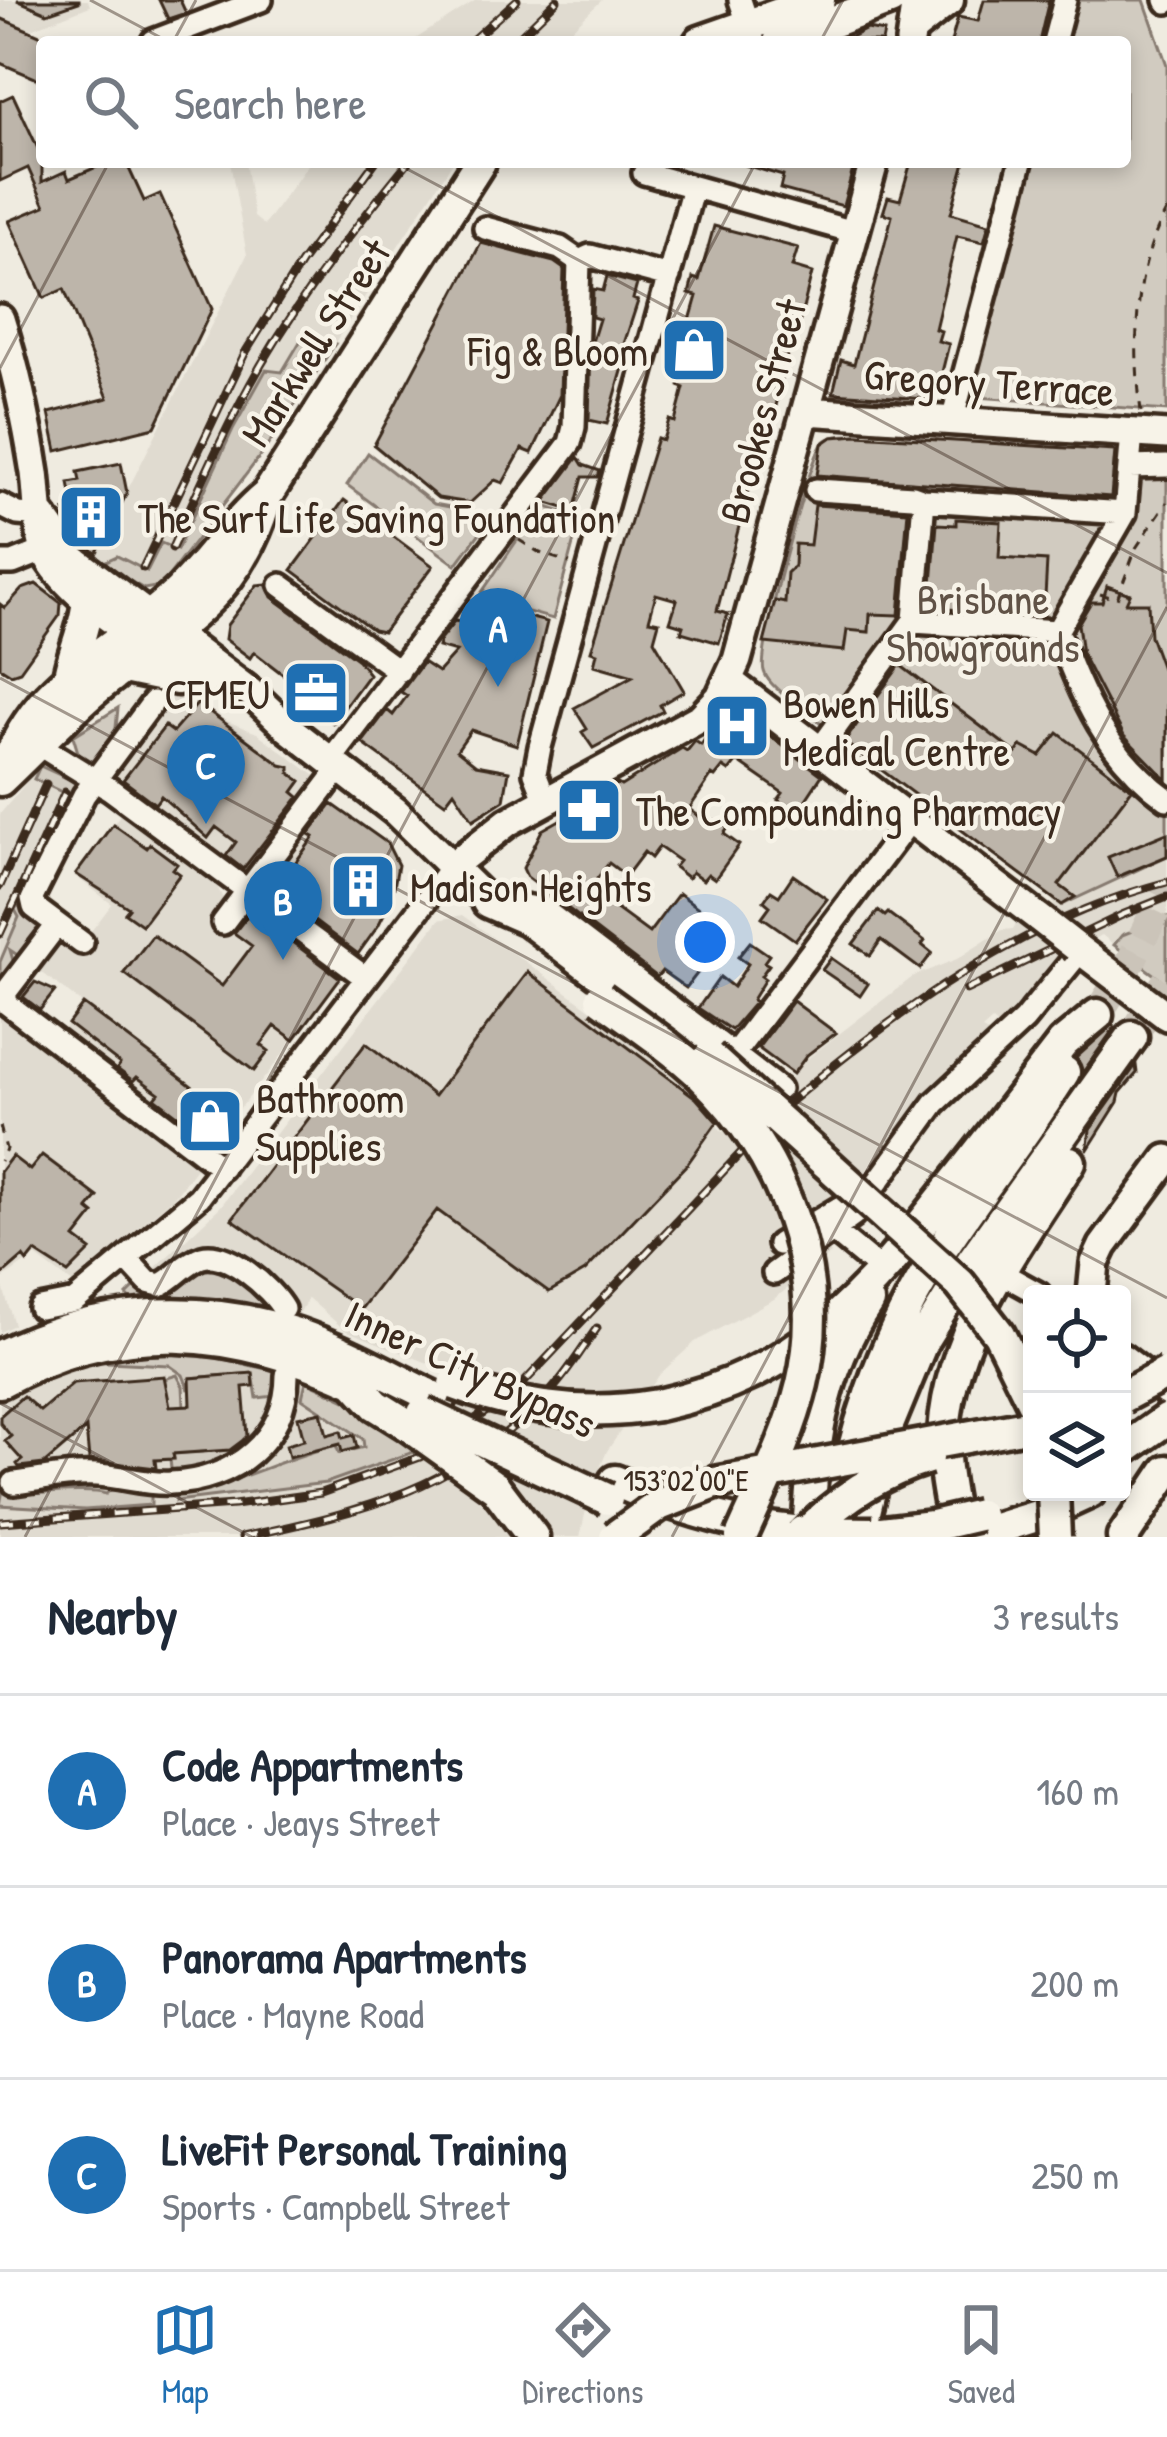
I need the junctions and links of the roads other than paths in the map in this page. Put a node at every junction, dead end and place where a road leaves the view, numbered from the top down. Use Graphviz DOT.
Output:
graph roads {
  1 [pos="261,0"];
  2 [pos="819,0"];
  3 [pos="890,0"];
  4 [pos="948,0"];
  5 [pos="1065,0"];
  6 [pos="748,23"];
  7 [pos="914,23"];
  8 [pos="164,36"];
  9 [pos="715,36"];
  10 [pos="795,36"];
  11 [pos="1056,36"];
  12 [pos="482,168"];
  13 [pos="872,168"];
  14 [pos="1019,168"];
  15 [pos="644,173"];
  16 [pos="693,188"];
  17 [pos="485,228"];
  18 [pos="854,232"];
  19 [pos="579,261"];
  20 [pos="668,277"];
  21 [pos="0,319"];
  22 [pos="806,411"];
  23 [pos="952,421"];
  24 [pos="1136,424"];
  25 [pos="1167,435"];
  26 [pos="1167,466"];
  27 [pos="1129,467"];
  28 [pos="816,490"];
  29 [pos="924,500"];
  30 [pos="0,505"];
  31 [pos="1125,513"];
  32 [pos="49,537"];
  33 [pos="0,560"];
  34 [pos="281,585"];
  35 [pos="88,599"];
  36 [pos="913,622"];
  37 [pos="152,631"];
  38 [pos="1057,631"];
  39 [pos="124,668"];
  40 [pos="399,670"];
  41 [pos="198,675"];
  42 [pos="69,676"];
  43 [pos="729,681"];
  44 [pos="153,703"];
  45 [pos="68,714"];
  46 [pos="288,728"];
  47 [pos="39,745"];
  48 [pos="820,749"];
  49 [pos="71,763"];
  50 [pos="335,764"];
  51 [pos="1,779"];
  52 [pos="96,779"];
  53 [pos="1167,799"];
  54 [pos="546,801"];
  55 [pos="912,818"];
  56 [pos="452,866"];
  57 [pos="247,890"];
  58 [pos="488,902"];
  59 [pos="223,922"];
  60 [pos="57,925"];
  61 [pos="82,943"];
  62 [pos="1078,948"];
  63 [pos="366,978"];
  64 [pos="607,991"];
  65 [pos="1167,1016"];
  66 [pos="1132,1037"];
  67 [pos="734,1054"];
  68 [pos="1108,1075"];
  69 [pos="778,1089"];
  70 [pos="1167,1160"];
  71 [pos="222,1168"];
  72 [pos="827,1226"];
  73 [pos="779,1244"];
  74 [pos="128,1259"];
  75 [pos="884,1273"];
  76 [pos="1001,1273"];
  77 [pos="777,1277"];
  78 [pos="102,1281"];
  79 [pos="1023,1285"];
  80 [pos="1092,1285"];
  81 [pos="40,1308"];
  82 [pos="283,1309"];
  83 [pos="111,1319"];
  84 [pos="0,1356"];
  85 [pos="1131,1365"];
  86 [pos="1167,1373"];
  87 [pos="287,1375"];
  88 [pos="0,1382"];
  89 [pos="1028,1393"];
  90 [pos="1128,1393"];
  91 [pos="1167,1393"];
  92 [pos="432,1406"];
  93 [pos="1166,1420"];
  94 [pos="1023,1430"];
  95 [pos="1023,1431"];
  96 [pos="1167,1444"];
  97 [pos="1131,1445"];
  98 [pos="1131,1468"];
  99 [pos="790,1472"];
  100 [pos="1163,1476"];
  101 [pos="14,1483"];
  102 [pos="611,1490"];
  103 [pos="1029,1501"];
  104 [pos="1050,1501"];
  105 [pos="1070,1501"];
  106 [pos="964,1530"];
  107 [pos="804,1535"];
  108 [pos="866,1535"];
  109 [pos="533,1537"];
  110 [pos="615,1537"];
  111 [pos="649,1537"];
  112 [pos="712,1537"];
  113 [pos="741,1537"];
  114 [pos="838,1537"];
  115 [pos="1055,1537"];
  116 [pos="1123,1537"];
  1 -- 8 [label="street"];
  2 -- 6 [label="highway"];
  3 -- 10 [label="highway"];
  4 -- 7 [label="highway"];
  5 -- 11 [label="street"];
  6 -- 9 [label="highway"];
  12 -- 37 [label="highway, Markwell Street"];
  13 -- 18 [label="main road, Brookes Street"];
  14 -- 23 [label="street"];
  15 -- 16 [label="street"];
  16 -- 18 [label="street"];
  16 -- 20 [label="street"];
  17 -- 19 [label="street"];
  18 -- 22 [label="main road, Brookes Street"];
  19 -- 20 [label="street"];
  19 -- 40 [label="street"];
  20 -- 54 [label="street"];
  21 -- 32 [label="main road"];
  22 -- 23 [label="main road, Gregory Terrace"];
  22 -- 43 [label="main road, Brookes Street"];
  23 -- 24 [label="main road, Gregory Terrace"];
  24 -- 25 [label="main road, Gregory Terrace"];
  24 -- 27 [label="street"];
  26 -- 27 [label="street"];
  27 -- 31 [label="street"];
  28 -- 29 [label="street"];
  29 -- 31 [label="street"];
  29 -- 36 [label="street"];
  30 -- 32 [label="street"];
  31 -- 38 [label="street"];
  32 -- 33 [label="street"];
  32 -- 35 [label="main road"];
  32 -- 37 [label="main road"];
  34 -- 40 [label="street"];
  35 -- 37 [label="main road"];
  35 -- 42 [label="highway"];
  36 -- 38 [label="street"];
  36 -- 48 [label="street"];
  37 -- 39 [label="highway"];
  37 -- 41 [label="main road"];
  37 -- 42 [label="highway"];
  37 -- 46 [label="main road"];
  38 -- 53 [label="street"];
  39 -- 41 [label="highway"];
  39 -- 45 [label="highway"];
  40 -- 50 [label="street"];
  41 -- 46 [label="main road"];
  42 -- 51 [label="highway"];
  43 -- 48 [label="main road"];
  43 -- 54 [label="main road"];
  44 -- 52 [label="street"];
  45 -- 47 [label="highway"];
  45 -- 49 [label="street"];
  46 -- 50 [label="main road"];
  47 -- 49 [label="street"];
  47 -- 51 [label="highway"];
  48 -- 55 [label="main road"];
  49 -- 52 [label="street"];
  50 -- 56 [label="main road"];
  50 -- 57 [label="street"];
  52 -- 57 [label="street"];
  52 -- 60 [label="street"];
  54 -- 56 [label="main road"];
  55 -- 62 [label="main road, bridge"];
  55 -- 67 [label="street"];
  56 -- 58 [label="main road"];
  56 -- 63 [label="street"];
  57 -- 59 [label="street"];
  57 -- 63 [label="street"];
  58 -- 64 [label="highway"];
  58 -- 67 [label="street"];
  60 -- 61 [label="street"];
  60 -- 71 [label="street"];
  62 -- 65 [label="main road"];
  62 -- 72 [label="street"];
  63 -- 71 [label="street"];
  64 -- 89 [label="highway, bridge"];
  64 -- 113 [label="highway, bridge"];
  66 -- 68 [label="highway"];
  67 -- 69 [label="street"];
  68 -- 76 [label="highway"];
  68 -- 108 [label="highway"];
  70 -- 80 [label="main road"];
  71 -- 74 [label="street"];
  72 -- 73 [label="street"];
  72 -- 75 [label="street"];
  72 -- 77 [label="street"];
  74 -- 78 [label="street"];
  74 -- 82 [label="street"];
  75 -- 92 [label="highway, bridge"];
  75 -- 107 [label="highway"];
  75 -- 114 [label="highway"];
  76 -- 79 [label="street"];
  76 -- 106 [label="highway"];
  78 -- 81 [label="street"];
  78 -- 83 [label="street"];
  83 -- 84 [label="highway, Inner City Bypass"];
  83 -- 92 [label="highway, Inner City Bypass"];
  85 -- 91 [label="main road"];
  86 -- 90 [label="highway, bridge"];
  87 -- 101 [label="street"];
  88 -- 92 [label="highway, Inner City Bypass"];
  92 -- 102 [label="highway, Inner City Bypass"];
  92 -- 109 [label="highway, bridge"];
  93 -- 97 [label="highway"];
  94 -- 99 [label="highway, bridge"];
  95 -- 107 [label="highway, bridge"];
  96 -- 98 [label="highway"];
  99 -- 110 [label="highway, bridge"];
  99 -- 111 [label="highway, bridge"];
  100 -- 116 [label="highway"];
  102 -- 107 [label="highway, Inner City Bypass"];
  102 -- 112 [label="highway, Inner City Bypass"];
  103 -- 106 [label="highway, Inner City Bypass"];
  104 -- 115 [label="highway, bridge"];
  105 -- 106 [label="highway, Inner City Bypass"];
  106 -- 108 [label="highway, Inner City Bypass"];
  107 -- 108 [label="highway, Inner City Bypass, bridge"];
}
